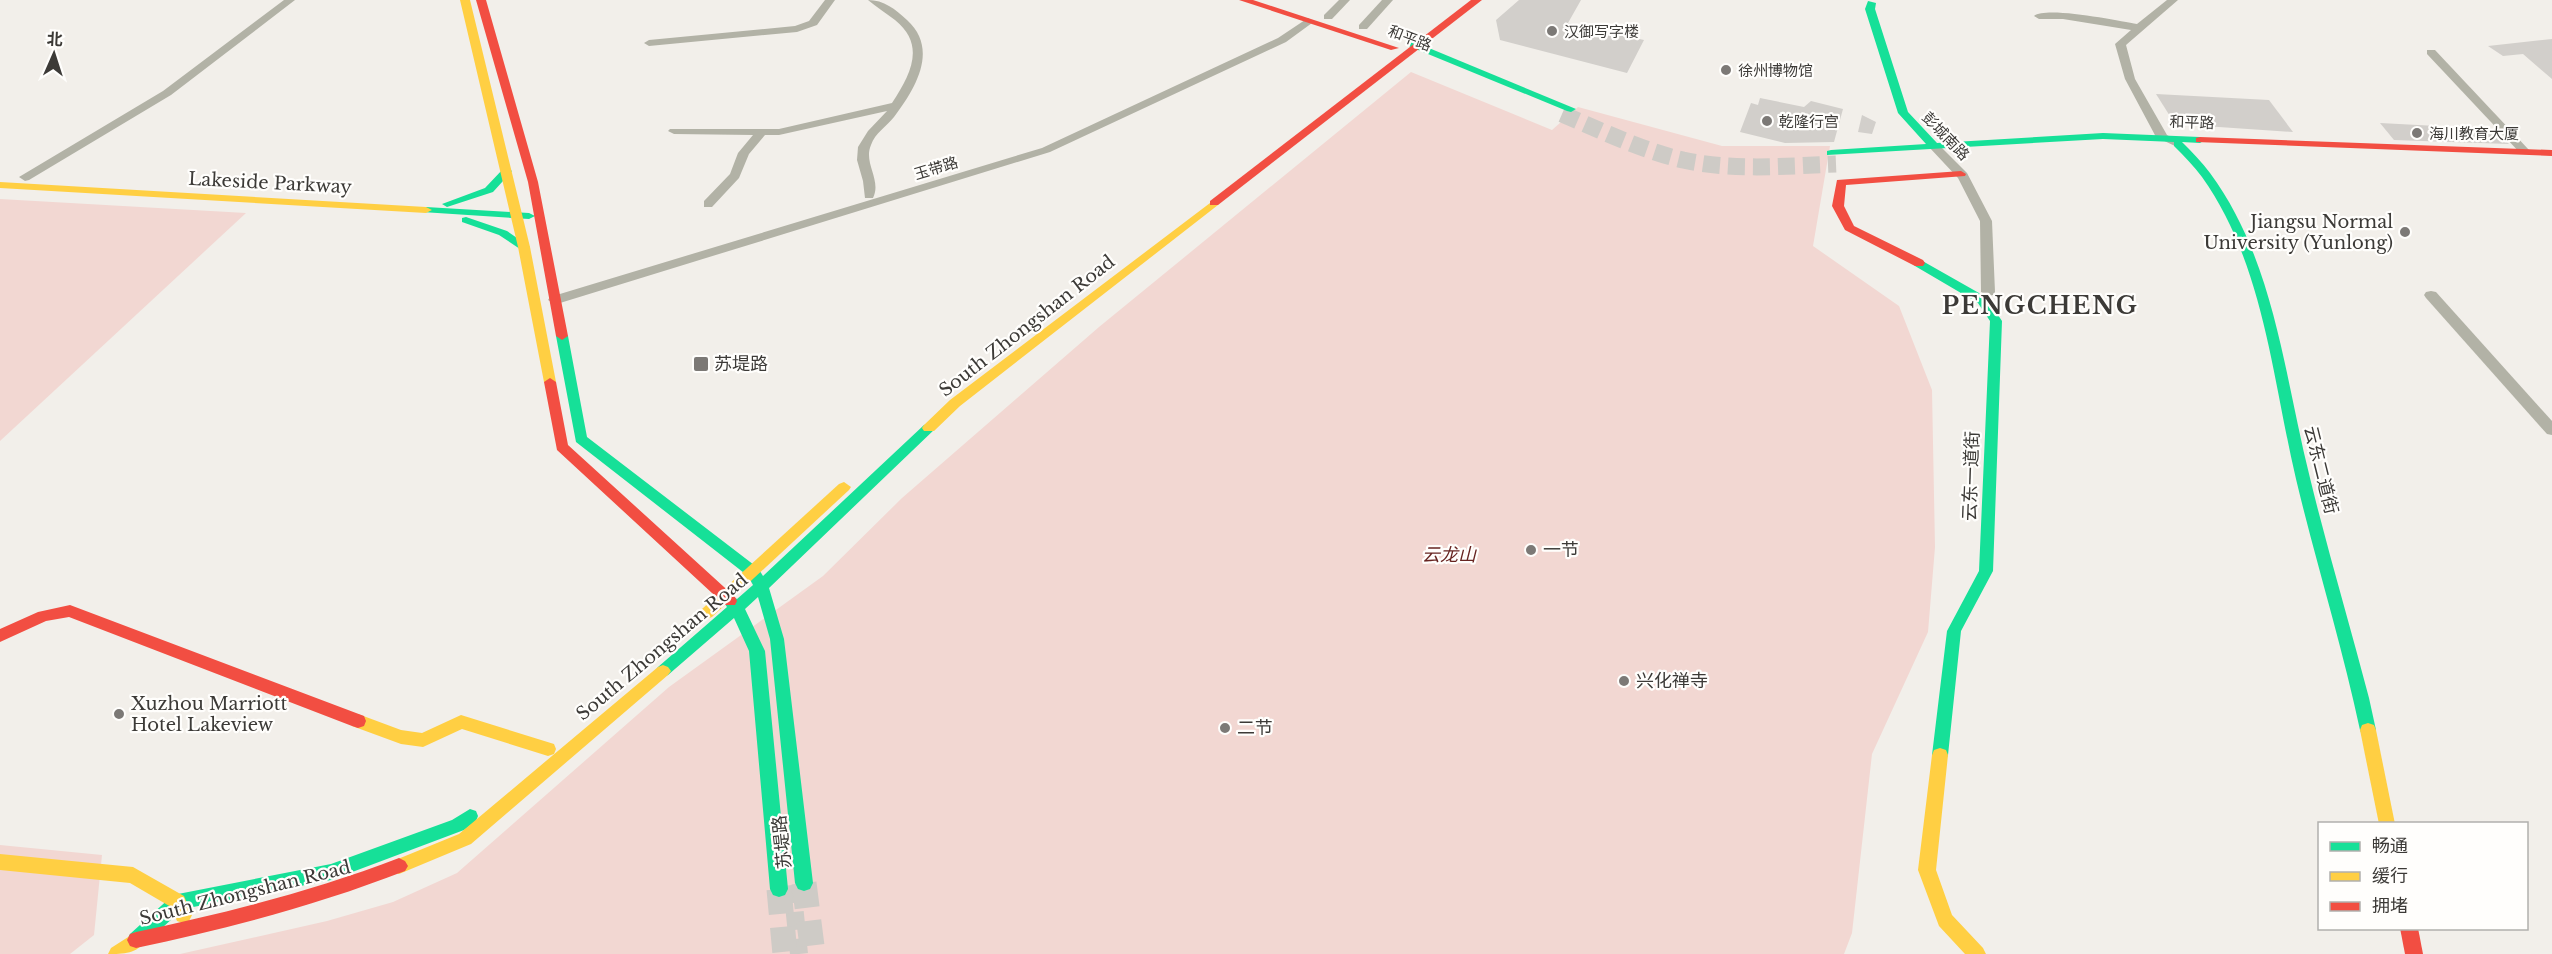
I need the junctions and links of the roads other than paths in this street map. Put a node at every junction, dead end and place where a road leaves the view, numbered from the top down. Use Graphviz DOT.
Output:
graph roads {
  1 [pos="290,0"];
  2 [pos="465,0"];
  3 [pos="481,0"];
  4 [pos="830,0"];
  5 [pos="873,0"];
  6 [pos="1244,0"];
  7 [pos="1276,0"];
  8 [pos="1346,0"];
  9 [pos="1388,0"];
  10 [pos="1458,0"];
  11 [pos="1477,0"];
  12 [pos="2173,0"];
  13 [pos="1871,3"];
  14 [pos="2039,16"];
  15 [pos="1328,17"];
  16 [pos="1308,21"];
  17 [pos="1363,27"];
  18 [pos="2140,28"];
  19 [pos="649,43"];
  20 [pos="1399,45"];
  21 [pos="1414,51"];
  22 [pos="2431,52"];
  23 [pos="896,106"];
  24 [pos="1566,112"];
  25 [pos="674,131"];
  26 [pos="762,132"];
  27 [pos="2162,137"];
  28 [pos="2178,144"];
  29 [pos="1939,150"];
  30 [pos="2525,152"];
  31 [pos="2552,153"];
  32 [pos="1833,158"];
  33 [pos="2552,165"];
  34 [pos="507,171"];
  35 [pos="1961,174"];
  36 [pos="0,175"];
  37 [pos="25,177"];
  38 [pos="0,185"];
  39 [pos="869,195"];
  40 [pos="447,204"];
  41 [pos="708,204"];
  42 [pos="383,207"];
  43 [pos="516,211"];
  44 [pos="538,211"];
  45 [pos="524,247"];
  46 [pos="1988,292"];
  47 [pos="2431,295"];
  48 [pos="555,303"];
  49 [pos="928,409"];
  50 [pos="2552,430"];
  51 [pos="858,474"];
  52 [pos="753,572"];
  53 [pos="763,585"];
  54 [pos="724,596"];
  55 [pos="736,607"];
  56 [pos="694,624"];
  57 [pos="0,636"];
  58 [pos="548,749"];
  59 [pos="485,803"];
  60 [pos="2387,822"];
  61 [pos="0,862"];
  62 [pos="804,883"];
  63 [pos="779,890"];
  64 [pos="178,902"];
  65 [pos="190,929"];
  66 [pos="2409,930"];
  67 [pos="136,940"];
  68 [pos="117,954"];
  69 [pos="1977,954"];
  70 [pos="2414,954"];
  1 -- 37 [label="street"];
  2 -- 34 [label="main road, 苏堤路"];
  3 -- 44 [label="main road, 苏堤路"];
  4 -- 19 [label="street"];
  5 -- 23 [label="street"];
  6 -- 16 [label="main road, 和平路"];
  7 -- 15 [label="main road, 和平路"];
  8 -- 15 [label="street"];
  9 -- 17 [label="street"];
  10 -- 20 [label="main road, South Zhongshan Road"];
  11 -- 21 [label="main road, South Zhongshan Road"];
  12 -- 18 [label="street"];
  13 -- 29 [label="main road, 彭城南路"];
  14 -- 18 [label="street"];
  15 -- 17 [label="main road, 和平路"];
  16 -- 20 [label="main road, 和平路"];
  16 -- 48 [label="street, 玉带路"];
  17 -- 20 [label="main road, 和平路"];
  18 -- 27 [label="street"];
  20 -- 21 [label="main road, 和平路"];
  20 -- 49 [label="main road, South Zhongshan Road"];
  21 -- 24 [label="main road, 和平路"];
  21 -- 53 [label="main road, South Zhongshan Road"];
  22 -- 30 [label="street"];
  23 -- 26 [label="street"];
  23 -- 39 [label="street"];
  25 -- 26 [label="street"];
  26 -- 41 [label="street"];
  27 -- 28 [label="street"];
  27 -- 29 [label="main road, 和平路"];
  27 -- 30 [label="main road, 和平路"];
  28 -- 29 [label="main road, 和平路"];
  28 -- 33 [label="main road, 和平路"];
  28 -- 60 [label="main road, 云东二道街"];
  29 -- 32 [label="main road, 和平路"];
  29 -- 35 [label="street, 彭城南路"];
  30 -- 31 [label="main road, 和平路"];
  34 -- 40 [label="main road"];
  34 -- 43 [label="main road, 苏堤路"];
  35 -- 46 [label="street, 彭城南路"];
  35 -- 69 [label="main road, 云东一道街"];
  36 -- 37 [label="main road, Lakeside Parkway"];
  37 -- 40 [label="main road, Lakeside Parkway"];
  38 -- 42 [label="main road, Lakeside Parkway"];
  40 -- 43 [label="main road"];
  42 -- 43 [label="main road, Lakeside Parkway"];
  42 -- 45 [label="main road"];
  43 -- 44 [label="main road"];
  43 -- 45 [label="main road, 苏堤路"];
  44 -- 48 [label="main road, 苏堤路"];
  45 -- 54 [label="main road, 苏堤路"];
  47 -- 50 [label="street"];
  48 -- 52 [label="main road, 苏堤路"];
  51 -- 52 [label="main road, South Zhongshan Road"];
  52 -- 53 [label="main road, 苏堤路"];
  52 -- 54 [label="main road, South Zhongshan Road"];
  53 -- 55 [label="main road, South Zhongshan Road"];
  53 -- 62 [label="main road, 苏堤路"];
  54 -- 55 [label="main road, 苏堤路"];
  54 -- 56 [label="main road, South Zhongshan Road"];
  55 -- 63 [label="main road, 苏堤路"];
  55 -- 65 [label="main road, South Zhongshan Road"];
  57 -- 58 [label="main road"];
  59 -- 64 [label="main road, South Zhongshan Road"];
  61 -- 64 [label="main road"];
  64 -- 65 [label="main road"];
  64 -- 67 [label="main road, South Zhongshan Road"];
  65 -- 67 [label="main road, South Zhongshan Road"];
  66 -- 70 [label="main road"];
  67 -- 68 [label="main road"];
}
